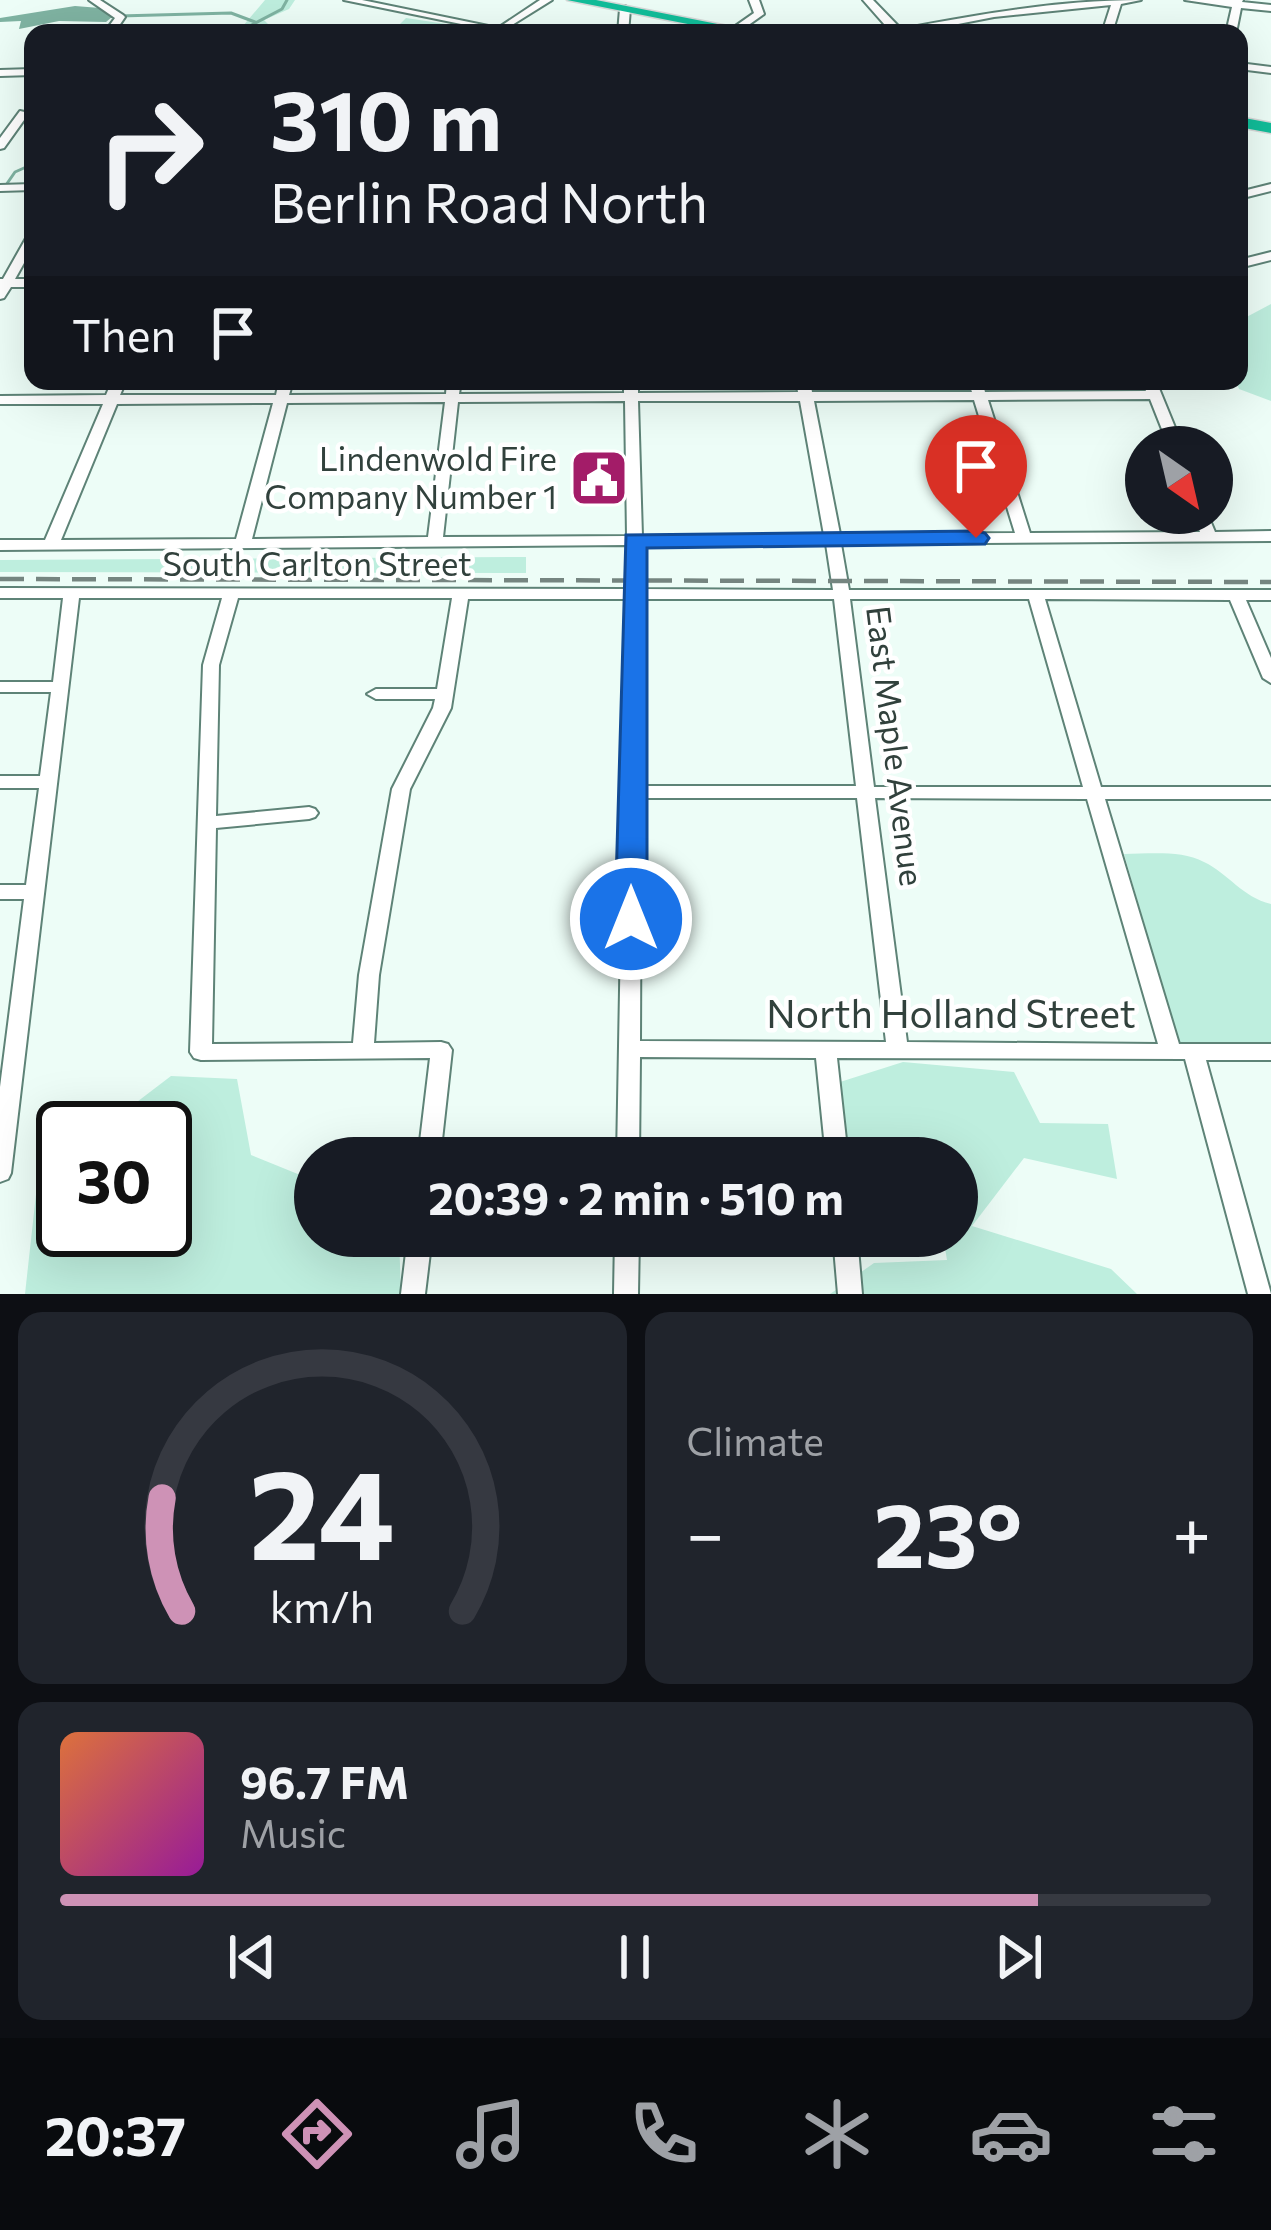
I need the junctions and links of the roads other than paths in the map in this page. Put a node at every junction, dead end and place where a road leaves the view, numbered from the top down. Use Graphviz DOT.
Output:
graph roads {
  1 [pos="94,0"];
  2 [pos="350,0"];
  3 [pos="547,0"];
  4 [pos="574,0"];
  5 [pos="868,0"];
  6 [pos="1136,0"];
  7 [pos="1190,0"];
  8 [pos="1117,2"];
  9 [pos="1237,2"];
  10 [pos="1077,3"];
  11 [pos="614,5"];
  12 [pos="1271,8"];
  13 [pos="994,14"];
  14 [pos="114,24"];
  15 [pos="462,24"];
  16 [pos="512,24"];
  17 [pos="708,24"];
  18 [pos="890,24"];
  19 [pos="943,24"];
  20 [pos="990,24"];
  21 [pos="24,113"];
  22 [pos="0,146"];
  23 [pos="24,251"];
  24 [pos="2,287"];
  25 [pos="115,390"];
  26 [pos="284,390"];
  27 [pos="436,390"];
  28 [pos="453,390"];
  29 [pos="631,390"];
  30 [pos="804,390"];
  31 [pos="978,390"];
  32 [pos="1153,390"];
  33 [pos="281,399"];
  34 [pos="0,400"];
  35 [pos="111,400"];
  36 [pos="1167,426"];
  37 [pos="1209,536"];
  38 [pos="1271,536"];
  39 [pos="1024,538"];
  40 [pos="833,539"];
  41 [pos="634,541"];
  42 [pos="435,542"];
  43 [pos="243,544"];
  44 [pos="0,545"];
  45 [pos="51,545"];
  46 [pos="0,592"];
  47 [pos="72,593"];
  48 [pos="1035,594"];
  49 [pos="231,595"];
  50 [pos="461,595"];
  51 [pos="634,595"];
  52 [pos="842,595"];
  53 [pos="1236,595"];
  54 [pos="1271,595"];
  55 [pos="1271,678"];
  56 [pos="0,687"];
  57 [pos="60,687"];
  58 [pos="376,694"];
  59 [pos="444,694"];
  60 [pos="0,782"];
  61 [pos="47,782"];
  62 [pos="632,792"];
  63 [pos="1271,793"];
  64 [pos="866,794"];
  65 [pos="1095,795"];
  66 [pos="309,813"];
  67 [pos="205,823"];
  68 [pos="0,892"];
  69 [pos="33,892"];
  70 [pos="629,1049"];
  71 [pos="826,1049"];
  72 [pos="898,1050"];
  73 [pos="363,1051"];
  74 [pos="1182,1052"];
  75 [pos="1271,1052"];
  76 [pos="431,1137"];
  77 [pos="628,1137"];
  78 [pos="835,1137"];
  79 [pos="0,1173"];
  80 [pos="417,1257"];
  81 [pos="626,1257"];
  82 [pos="847,1257"];
  83 [pos="413,1294"];
  84 [pos="626,1294"];
  85 [pos="850,1294"];
  86 [pos="1260,1294"];
  1 -- 14 [label="street"];
  2 -- 15 [label="street"];
  3 -- 16 [label="street"];
  4 -- 11 [label="highway"];
  5 -- 18 [label="street"];
  6 -- 8 [label="street"];
  7 -- 9 [label="street"];
  8 -- 10 [label="street"];
  9 -- 12 [label="street"];
  10 -- 13 [label="street"];
  11 -- 17 [label="highway"];
  13 -- 19 [label="street"];
  13 -- 20 [label="street"];
  21 -- 22 [label="street"];
  23 -- 24 [label="street"];
  25 -- 35 [label="street"];
  26 -- 33 [label="street"];
  27 -- 33 [label="street"];
  28 -- 42 [label="street"];
  29 -- 41 [label="street"];
  30 -- 40 [label="street, East Maple Avenue"];
  31 -- 39 [label="street"];
  32 -- 36 [label="street"];
  33 -- 35 [label="street"];
  33 -- 43 [label="street"];
  34 -- 35 [label="street"];
  35 -- 45 [label="street"];
  37 -- 38 [label="street"];
  37 -- 39 [label="street"];
  39 -- 40 [label="street"];
  40 -- 41 [label="street"];
  40 -- 52 [label="street, East Maple Avenue"];
  41 -- 42 [label="street"];
  41 -- 51 [label="street"];
  42 -- 43 [label="street"];
  43 -- 45 [label="street"];
  44 -- 45 [label="street"];
  46 -- 47 [label="street, South Carlton Street"];
  47 -- 49 [label="street, South Carlton Street"];
  47 -- 57 [label="street"];
  48 -- 52 [label="street, South Carlton Street"];
  48 -- 53 [label="street, South Carlton Street"];
  48 -- 65 [label="street"];
  49 -- 50 [label="street, South Carlton Street"];
  49 -- 67 [label="street"];
  50 -- 51 [label="street, South Carlton Street"];
  50 -- 59 [label="street"];
  51 -- 52 [label="street, South Carlton Street"];
  51 -- 62 [label="street"];
  52 -- 64 [label="street, East Maple Avenue"];
  53 -- 54 [label="street, South Carlton Street"];
  53 -- 55 [label="street"];
  56 -- 57 [label="street"];
  57 -- 61 [label="street"];
  58 -- 59 [label="street"];
  59 -- 73 [label="street"];
  60 -- 61 [label="street"];
  61 -- 69 [label="street"];
  62 -- 64 [label="street"];
  62 -- 70 [label="street"];
  63 -- 65 [label="street"];
  64 -- 65 [label="street"];
  64 -- 72 [label="street, East Maple Avenue"];
  65 -- 74 [label="street"];
  66 -- 67 [label="street"];
  67 -- 73 [label="street"];
  68 -- 69 [label="street"];
  69 -- 79 [label="street"];
  70 -- 71 [label="street, North Holland Street"];
  70 -- 77 [label="street"];
  71 -- 72 [label="street, North Holland Street"];
  71 -- 78 [label="street"];
  72 -- 74 [label="street, North Holland Street"];
  73 -- 76 [label="street"];
  74 -- 75 [label="street, North Holland Street"];
  74 -- 86 [label="street"];
  80 -- 83 [label="street"];
  81 -- 84 [label="street"];
  82 -- 85 [label="street"];
}
